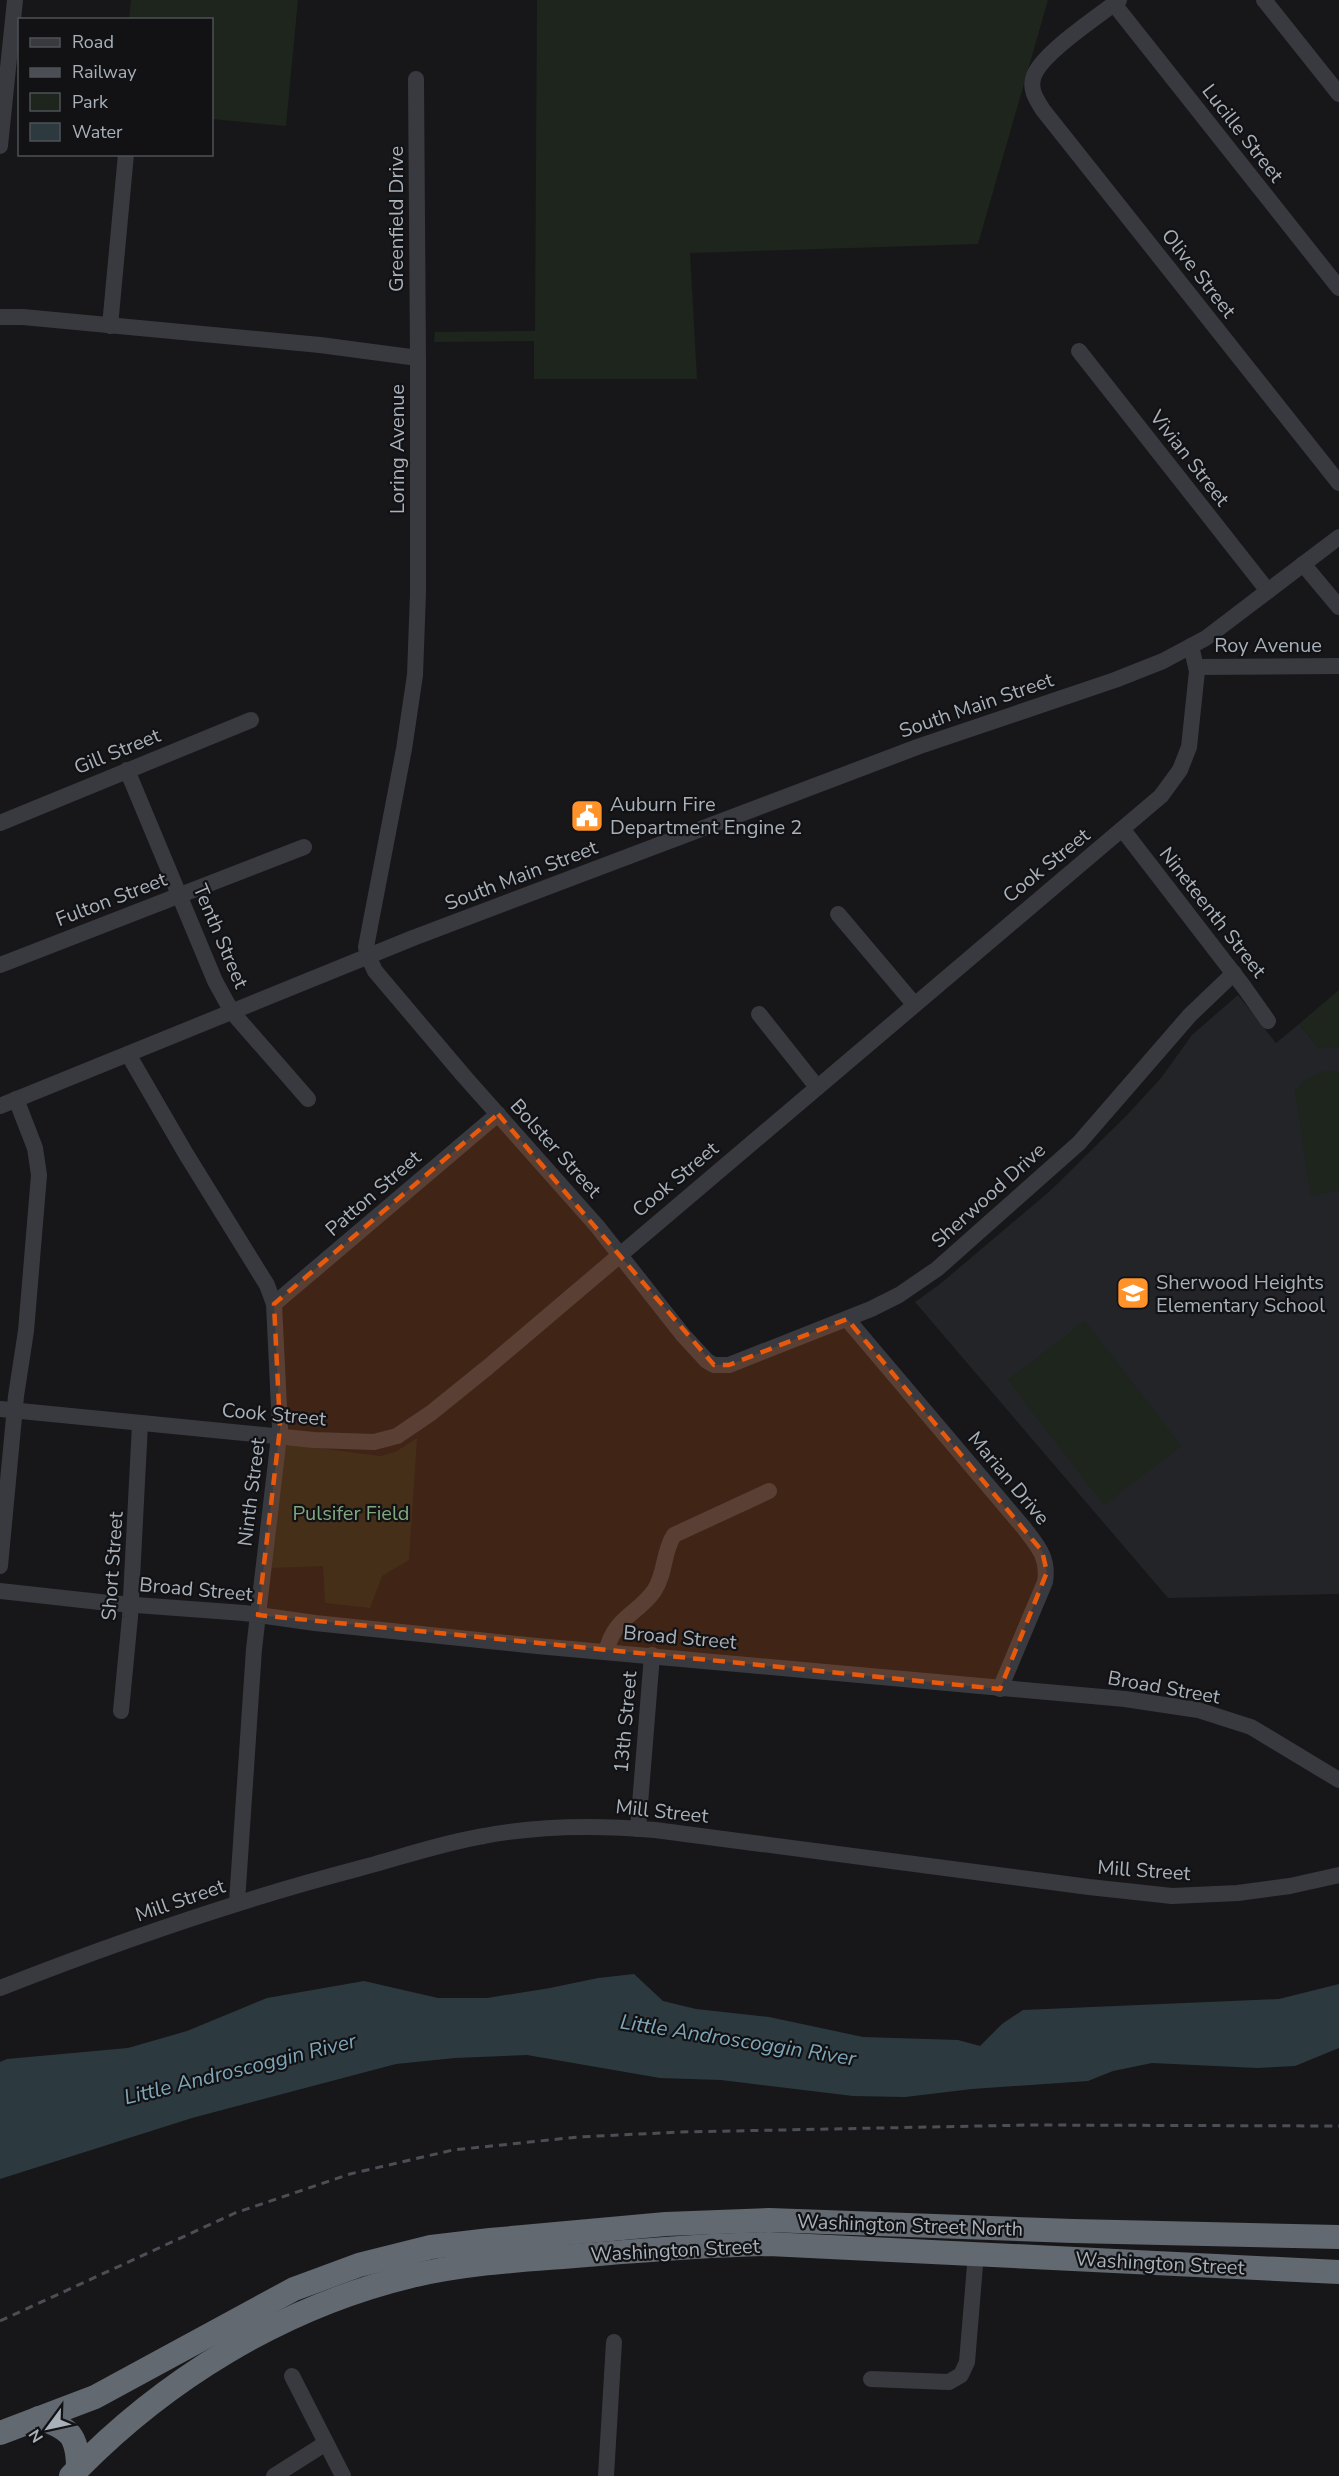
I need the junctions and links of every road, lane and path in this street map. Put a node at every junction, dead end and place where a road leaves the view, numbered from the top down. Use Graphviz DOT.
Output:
graph roads {
  1 [pos="15,0"];
  2 [pos="1264,0"];
  3 [pos="1117,2"];
  4 [pos="416,79"];
  5 [pos="1339,94"];
  6 [pos="0,142"];
  7 [pos="0,146"];
  8 [pos="126,156"];
  9 [pos="1339,288"];
  10 [pos="0,317"];
  11 [pos="110,326"];
  12 [pos="1079,351"];
  13 [pos="418,358"];
  14 [pos="1339,483"];
  15 [pos="1339,537"];
  16 [pos="1303,564"];
  17 [pos="1268,591"];
  18 [pos="1339,607"];
  19 [pos="1191,646"];
  20 [pos="1339,666"];
  21 [pos="1196,667"];
  22 [pos="251,720"];
  23 [pos="127,770"];
  24 [pos="0,823"];
  25 [pos="1123,830"];
  26 [pos="304,847"];
  27 [pos="180,895"];
  28 [pos="838,914"];
  29 [pos="368,956"];
  30 [pos="0,964"];
  31 [pos="1234,973"];
  32 [pos="914,1004"];
  33 [pos="232,1012"];
  34 [pos="759,1014"];
  35 [pos="1268,1021"];
  36 [pos="128,1054"];
  37 [pos="817,1087"];
  38 [pos="16,1099"];
  39 [pos="308,1099"];
  40 [pos="0,1106"];
  41 [pos="498,1114"];
  42 [pos="619,1254"];
  43 [pos="274,1304"];
  44 [pos="847,1319"];
  45 [pos="714,1365"];
  46 [pos="8,1410"];
  47 [pos="140,1424"];
  48 [pos="279,1437"];
  49 [pos="770,1491"];
  50 [pos="0,1566"];
  51 [pos="0,1591"];
  52 [pos="130,1604"];
  53 [pos="258,1615"];
  54 [pos="606,1652"];
  55 [pos="652,1655"];
  56 [pos="1000,1689"];
  57 [pos="121,1711"];
  58 [pos="1339,1780"];
  59 [pos="638,1829"];
  60 [pos="1339,1875"];
  61 [pos="237,1902"];
  62 [pos="0,1988"];
  63 [pos="1339,2237"];
  64 [pos="976,2253"];
  65 [pos="1339,2271"];
  66 [pos="614,2342"];
  67 [pos="292,2376"];
  68 [pos="871,2379"];
  69 [pos="39,2418"];
  70 [pos="0,2433"];
  71 [pos="326,2443"];
  72 [pos="75,2473"];
  73 [pos="274,2476"];
  74 [pos="343,2476"];
  75 [pos="606,2476"];
  1 -- 6 [label="street"];
  2 -- 5 [label="street"];
  3 -- 9 [label="street, Lucille Street"];
  3 -- 14 [label="street, Olive Street"];
  4 -- 13 [label="street, Greenfield Drive"];
  6 -- 7 [label="street"];
  8 -- 11 [label="street"];
  10 -- 11 [label="street, Loring Avenue"];
  11 -- 13 [label="street, Loring Avenue"];
  12 -- 17 [label="street, Vivian Street"];
  13 -- 29 [label="street, Loring Avenue"];
  15 -- 16 [label="street, South Main Street"];
  16 -- 17 [label="street, South Main Street"];
  16 -- 18 [label="street"];
  17 -- 19 [label="street, South Main Street"];
  19 -- 21 [label="street, Cook Street"];
  19 -- 29 [label="street, South Main Street"];
  20 -- 21 [label="street, Roy Avenue"];
  21 -- 25 [label="street, Cook Street"];
  22 -- 23 [label="street, Gill Street"];
  23 -- 24 [label="street, Gill Street"];
  23 -- 27 [label="street, Tenth Street"];
  25 -- 31 [label="street, Nineteenth Street"];
  25 -- 32 [label="street, Cook Street"];
  26 -- 27 [label="street, Fulton Street"];
  27 -- 30 [label="street, Fulton Street"];
  27 -- 33 [label="street, Tenth Street"];
  28 -- 32 [label="street"];
  29 -- 33 [label="street, South Main Street"];
  29 -- 41 [label="street, Bolster Street"];
  31 -- 35 [label="street, Nineteenth Street"];
  31 -- 44 [label="street, Sherwood Drive"];
  32 -- 37 [label="street, Cook Street"];
  33 -- 36 [label="street, South Main Street"];
  33 -- 39 [label="street, Tenth Street"];
  34 -- 37 [label="street"];
  36 -- 38 [label="street, South Main Street"];
  36 -- 43 [label="street, Ninth Street"];
  37 -- 42 [label="street, Cook Street"];
  38 -- 40 [label="street, South Main Street"];
  38 -- 46 [label="street"];
  41 -- 42 [label="street, Bolster Street"];
  41 -- 43 [label="street, Patton Street"];
  42 -- 45 [label="street, Bolster Street"];
  42 -- 48 [label="street, Cook Street"];
  43 -- 48 [label="street, Ninth Street"];
  44 -- 45 [label="street, Sherwood Drive"];
  44 -- 56 [label="street, Marian Drive"];
  46 -- 47 [label="street, Cook Street"];
  46 -- 50 [label="street"];
  47 -- 48 [label="street, Cook Street"];
  47 -- 52 [label="street, Short Street"];
  48 -- 53 [label="street, Ninth Street"];
  49 -- 54 [label="street"];
  51 -- 52 [label="street, Broad Street"];
  52 -- 53 [label="street, Broad Street"];
  52 -- 57 [label="street, Short Street"];
  53 -- 54 [label="street, Broad Street"];
  53 -- 61 [label="street, Ninth Street"];
  54 -- 55 [label="street, Broad Street"];
  55 -- 56 [label="street, Broad Street"];
  55 -- 59 [label="street, 13th Street"];
  56 -- 58 [label="street, Broad Street"];
  59 -- 60 [label="street, Mill Street"];
  59 -- 61 [label="street, Mill Street"];
  61 -- 62 [label="street, Mill Street"];
  63 -- 69 [label="highway, Washington Street North"];
  64 -- 65 [label="highway, Washington Street"];
  64 -- 68 [label="street"];
  64 -- 72 [label="highway, Washington Street"];
  66 -- 75 [label="street"];
  67 -- 71 [label="street"];
  69 -- 70 [label="highway"];
  69 -- 72 [label="highway"];
  71 -- 73 [label="street"];
  71 -- 74 [label="street"];
}
